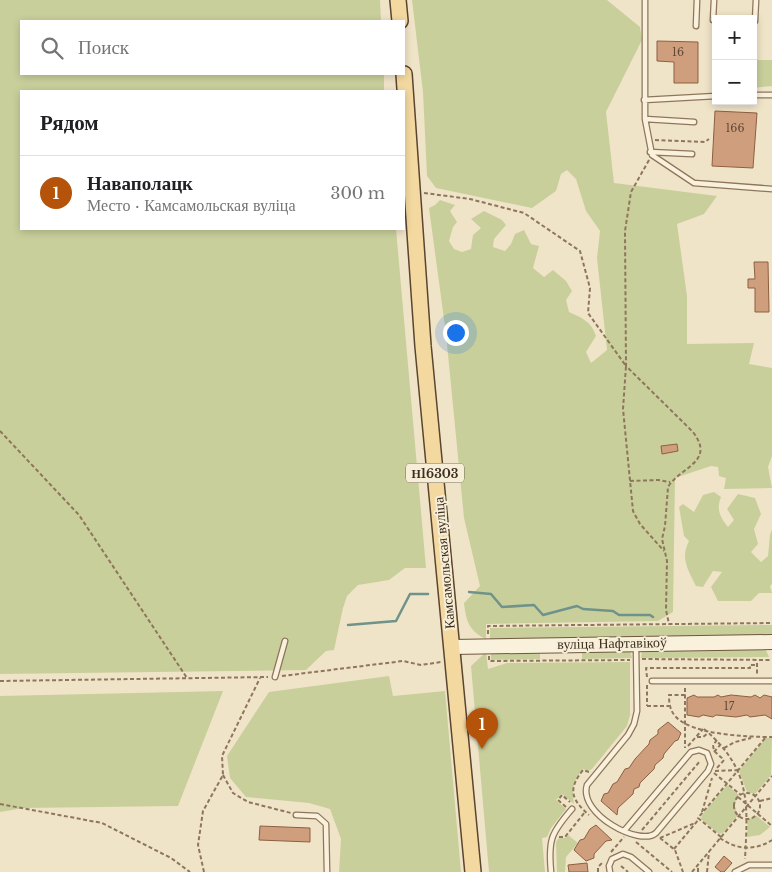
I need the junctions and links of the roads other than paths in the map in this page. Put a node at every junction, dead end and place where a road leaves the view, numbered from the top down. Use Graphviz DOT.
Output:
graph roads {
  1 [pos="398,0"];
  2 [pos="645,0"];
  3 [pos="697,0"];
  4 [pos="714,0"];
  5 [pos="756,0"];
  6 [pos="713,15"];
  7 [pos="755,15"];
  8 [pos="400,20"];
  9 [pos="696,26"];
  10 [pos="404,75"];
  11 [pos="757,95"];
  12 [pos="772,95"];
  13 [pos="712,96"];
  14 [pos="644,100"];
  15 [pos="645,119"];
  16 [pos="694,122"];
  17 [pos="651,154"];
  18 [pos="692,154"];
  19 [pos="772,189"];
  20 [pos="285,641"];
  21 [pos="772,642"];
  22 [pos="636,643"];
  23 [pos="452,654"];
  24 [pos="275,677"];
  25 [pos="652,681"];
  26 [pos="772,681"];
  27 [pos="572,807"];
  28 [pos="296,815"];
  29 [pos="624,830"];
  30 [pos="772,864"];
  31 [pos="327,872"];
  32 [pos="473,872"];
  33 [pos="551,872"];
  34 [pos="610,872"];
  35 [pos="649,872"];
  36 [pos="735,872"];
  1 -- 8 [label="main road"];
  2 -- 14 [label="lane"];
  3 -- 9 [label="lane"];
  4 -- 6 [label="lane"];
  5 -- 7 [label="lane"];
  10 -- 23 [label="main road, Камсамольская вуліца / Н16303"];
  11 -- 12 [label="lane"];
  13 -- 14 [label="lane"];
  14 -- 15 [label="lane"];
  15 -- 16 [label="lane"];
  15 -- 17 [label="lane"];
  17 -- 18 [label="lane"];
  17 -- 19 [label="lane"];
  20 -- 24 [label="lane"];
  21 -- 22 [label="street, вуліца Нафтавікоў"];
  22 -- 23 [label="street, вуліца Нафтавікоў"];
  22 -- 29 [label="lane"];
  23 -- 32 [label="main road, Камсамольская вуліца / Н16303"];
  25 -- 26 [label="lane"];
  27 -- 33 [label="lane"];
  28 -- 31 [label="lane"];
  29 -- 29 [label="lane"];
  30 -- 36 [label="lane"];
  34 -- 35 [label="lane"];
}
